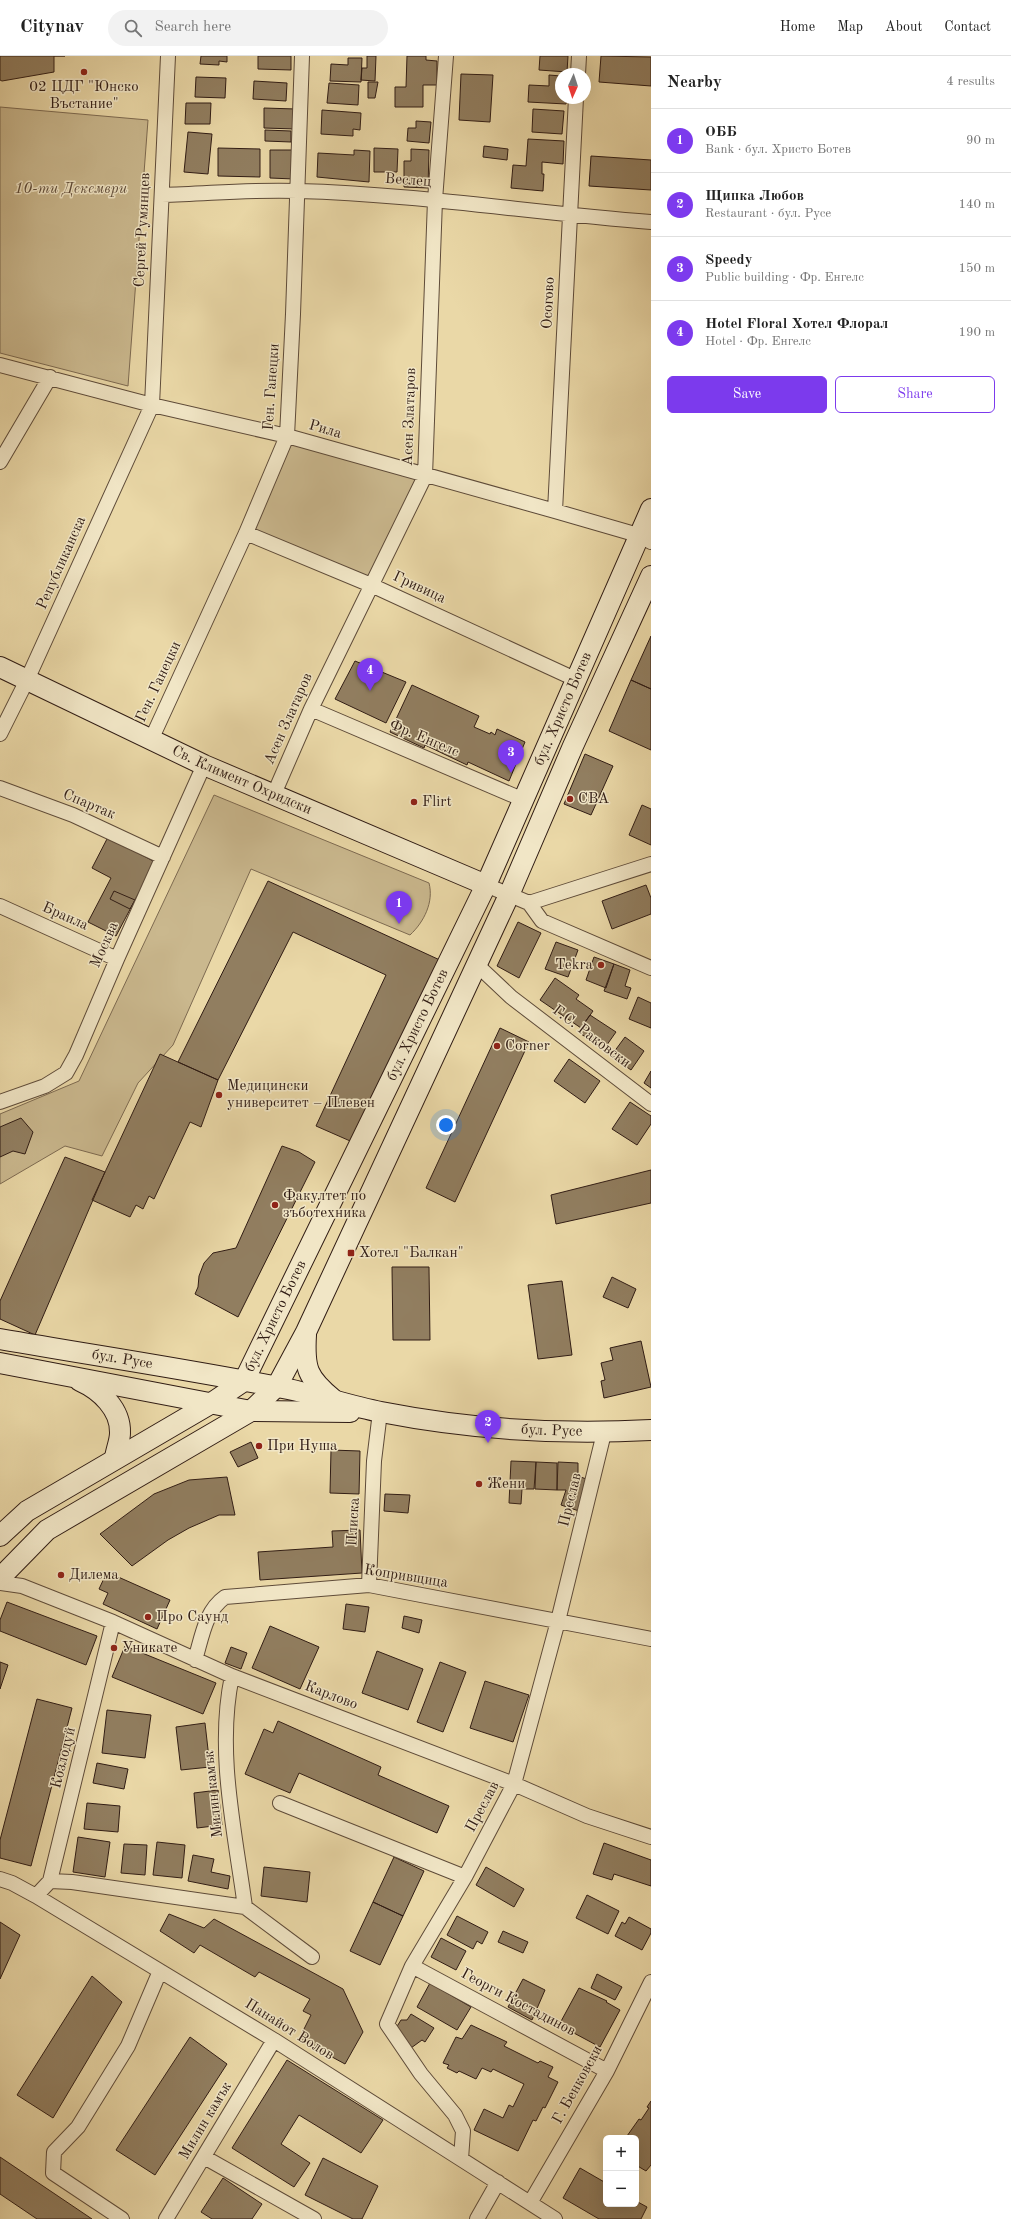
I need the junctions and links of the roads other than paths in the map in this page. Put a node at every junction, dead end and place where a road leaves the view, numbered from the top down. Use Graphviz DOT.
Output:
graph roads {
  1 [pos="168,56"];
  2 [pos="302,56"];
  3 [pos="446,56"];
  4 [pos="579,56"];
  5 [pos="578,68"];
  6 [pos="576,104"];
  7 [pos="297,190"];
  8 [pos="162,196"];
  9 [pos="435,200"];
  10 [pos="569,216"];
  11 [pos="651,222"];
  12 [pos="0,365"];
  13 [pos="50,377"];
  14 [pos="152,405"];
  15 [pos="287,436"];
  16 [pos="0,462"];
  17 [pos="424,476"];
  18 [pos="651,509"];
  19 [pos="555,511"];
  20 [pos="246,533"];
  21 [pos="645,538"];
  22 [pos="651,576"];
  23 [pos="371,585"];
  24 [pos="0,667"];
  25 [pos="575,679"];
  26 [pos="28,680"];
  27 [pos="311,709"];
  28 [pos="0,734"];
  29 [pos="151,740"];
  30 [pos="204,765"];
  31 [pos="0,788"];
  32 [pos="274,794"];
  33 [pos="524,800"];
  34 [pos="163,857"];
  35 [pos="651,864"];
  36 [pos="486,885"];
  37 [pos="509,895"];
  38 [pos="529,903"];
  39 [pos="0,906"];
  40 [pos="117,958"];
  41 [pos="476,964"];
  42 [pos="651,968"];
  43 [pos="0,1102"];
  44 [pos="651,1104"];
  45 [pos="306,1332"];
  46 [pos="0,1339"];
  47 [pos="0,1363"];
  48 [pos="68,1374"];
  49 [pos="244,1381"];
  50 [pos="277,1386"];
  51 [pos="334,1400"];
  52 [pos="210,1404"];
  53 [pos="252,1411"];
  54 [pos="380,1412"];
  55 [pos="651,1430"];
  56 [pos="604,1433"];
  57 [pos="115,1458"];
  58 [pos="0,1536"];
  59 [pos="0,1578"];
  60 [pos="0,1583"];
  61 [pos="369,1585"];
  62 [pos="558,1621"];
  63 [pos="113,1622"];
  64 [pos="651,1639"];
  65 [pos="195,1660"];
  66 [pos="232,1676"];
  67 [pos="514,1784"];
  68 [pos="280,1803"];
  69 [pos="651,1837"];
  70 [pos="465,1877"];
  71 [pos="0,1879"];
  72 [pos="50,1881"];
  73 [pos="36,1896"];
  74 [pos="245,1907"];
  75 [pos="312,1957"];
  76 [pos="412,1966"];
  77 [pos="160,1971"];
  78 [pos="651,1982"];
  79 [pos="274,2040"];
  80 [pos="606,2071"];
  81 [pos="204,2157"];
  82 [pos="461,2159"];
  83 [pos="498,2182"];
  84 [pos="530,2203"];
  85 [pos="122,2219"];
  86 [pos="166,2219"];
  87 [pos="314,2219"];
  88 [pos="477,2219"];
  89 [pos="555,2219"];
  1 -- 8 [label="street, Сергей Румянцев"];
  2 -- 7 [label="street, Ген. Ганецки"];
  3 -- 9 [label="street, Асен Златаров"];
  4 -- 5 [label="street"];
  6 -- 10 [label="street, Осогово"];
  7 -- 8 [label="street, Веслец"];
  7 -- 9 [label="street, Веслец"];
  7 -- 15 [label="street, Ген. Ганецки"];
  8 -- 14 [label="street, Сергей Румянцев"];
  9 -- 10 [label="street, Веслец"];
  9 -- 17 [label="street, Асен Златаров"];
  10 -- 11 [label="street, Веслец"];
  10 -- 19 [label="street, Осогово"];
  12 -- 13 [label="street, Рила"];
  13 -- 14 [label="street, Рила"];
  13 -- 16 [label="street"];
  14 -- 15 [label="street, Рила"];
  14 -- 26 [label="street, Републиканска"];
  15 -- 17 [label="street, Рила"];
  15 -- 20 [label="street, Ген. Ганецки"];
  17 -- 19 [label="street, Рила"];
  17 -- 23 [label="street, Асен Златаров"];
  18 -- 21 [label="main road, бул. Христо Ботев"];
  19 -- 21 [label="street, Рила"];
  20 -- 23 [label="street, Гривица"];
  20 -- 29 [label="street, Ген. Ганецки"];
  21 -- 25 [label="main road, бул. Христо Ботев"];
  22 -- 37 [label="main road, бул. Христо Ботев"];
  23 -- 25 [label="street, Гривица"];
  23 -- 27 [label="street, Асен Златаров"];
  24 -- 26 [label="main road, Св. Климент Охридски"];
  25 -- 33 [label="main road, бул. Христо Ботев"];
  26 -- 28 [label="street, Републиканска"];
  26 -- 29 [label="main road, Св. Климент Охридски"];
  27 -- 32 [label="street, Асен Златаров"];
  27 -- 33 [label="street, Фр. Енгелс"];
  29 -- 30 [label="main road, Св. Климент Охридски"];
  30 -- 32 [label="main road, Св. Климент Охридски"];
  30 -- 34 [label="street, Москва"];
  31 -- 34 [label="street, Спартак"];
  32 -- 36 [label="main road, Св. Климент Охридски"];
  33 -- 36 [label="main road, бул. Христо Ботев"];
  34 -- 40 [label="street, Москва"];
  35 -- 38 [label="street"];
  36 -- 37 [label="street"];
  36 -- 49 [label="main road, бул. Христо Ботев"];
  37 -- 38 [label="street"];
  37 -- 41 [label="main road, бул. Христо Ботев"];
  38 -- 42 [label="street"];
  39 -- 40 [label="street, Браила"];
  40 -- 43 [label="street, Москва"];
  41 -- 44 [label="street, Г.С. Раковски"];
  41 -- 45 [label="main road, бул. Христо Ботев"];
  45 -- 50 [label="main road, бул. Христо Ботев"];
  45 -- 51 [label="main road"];
  46 -- 49 [label="main road, бул. Русе"];
  47 -- 48 [label="main road, бул. Русе"];
  48 -- 52 [label="main road, бул. Русе"];
  48 -- 57 [label="main road"];
  49 -- 50 [label="main road, бул. Русе"];
  49 -- 52 [label="main road, бул. Христо Ботев"];
  50 -- 51 [label="main road, бул. Русе"];
  50 -- 53 [label="main road, бул. Христо Ботев"];
  51 -- 54 [label="main road, бул. Русе"];
  52 -- 53 [label="main road, бул. Русе"];
  52 -- 57 [label="main road, бул. Христо Ботев"];
  53 -- 54 [label="main road, бул. Русе"];
  53 -- 59 [label="main road, бул. Христо Ботев"];
  54 -- 56 [label="main road, бул. Русе"];
  54 -- 61 [label="street, Плиска"];
  55 -- 56 [label="main road, бул. Русе"];
  56 -- 62 [label="street, Преслав"];
  57 -- 58 [label="main road, бул. Христо Ботев"];
  60 -- 63 [label="street, Карлово"];
  61 -- 62 [label="street, Копривщица"];
  61 -- 65 [label="street, Копривщица"];
  62 -- 64 [label="street, Копривщица"];
  62 -- 67 [label="street, Преслав"];
  63 -- 65 [label="street, Карлово"];
  63 -- 72 [label="street, Козлодуй"];
  65 -- 66 [label="street, Карлово"];
  66 -- 67 [label="street, Карлово"];
  66 -- 74 [label="street, Милин камък"];
  67 -- 69 [label="street, Карлово"];
  67 -- 70 [label="street, Преслав"];
  68 -- 70 [label="street"];
  70 -- 76 [label="street, Преслав"];
  71 -- 73 [label="street, Панайот Волов"];
  72 -- 73 [label="street, Козлодуй"];
  72 -- 74 [label="street"];
  73 -- 77 [label="street, Панайот Волов"];
  74 -- 75 [label="street"];
  76 -- 80 [label="street, Георги Костадинов"];
  76 -- 82 [label="street, Преслав"];
  77 -- 79 [label="street, Панайот Волов"];
  77 -- 85 [label="street"];
  78 -- 80 [label="street, Г. Бенковски"];
  79 -- 81 [label="street, Милин камък"];
  79 -- 82 [label="street, Панайот Волов"];
  80 -- 84 [label="street, Г. Бенковски"];
  81 -- 86 [label="street, Милин камък"];
  81 -- 87 [label="street"];
  82 -- 83 [label="street, Панайот Волов"];
  83 -- 84 [label="street, Панайот Волов"];
  83 -- 88 [label="street"];
  84 -- 89 [label="street, Панайот Волов"];
}
